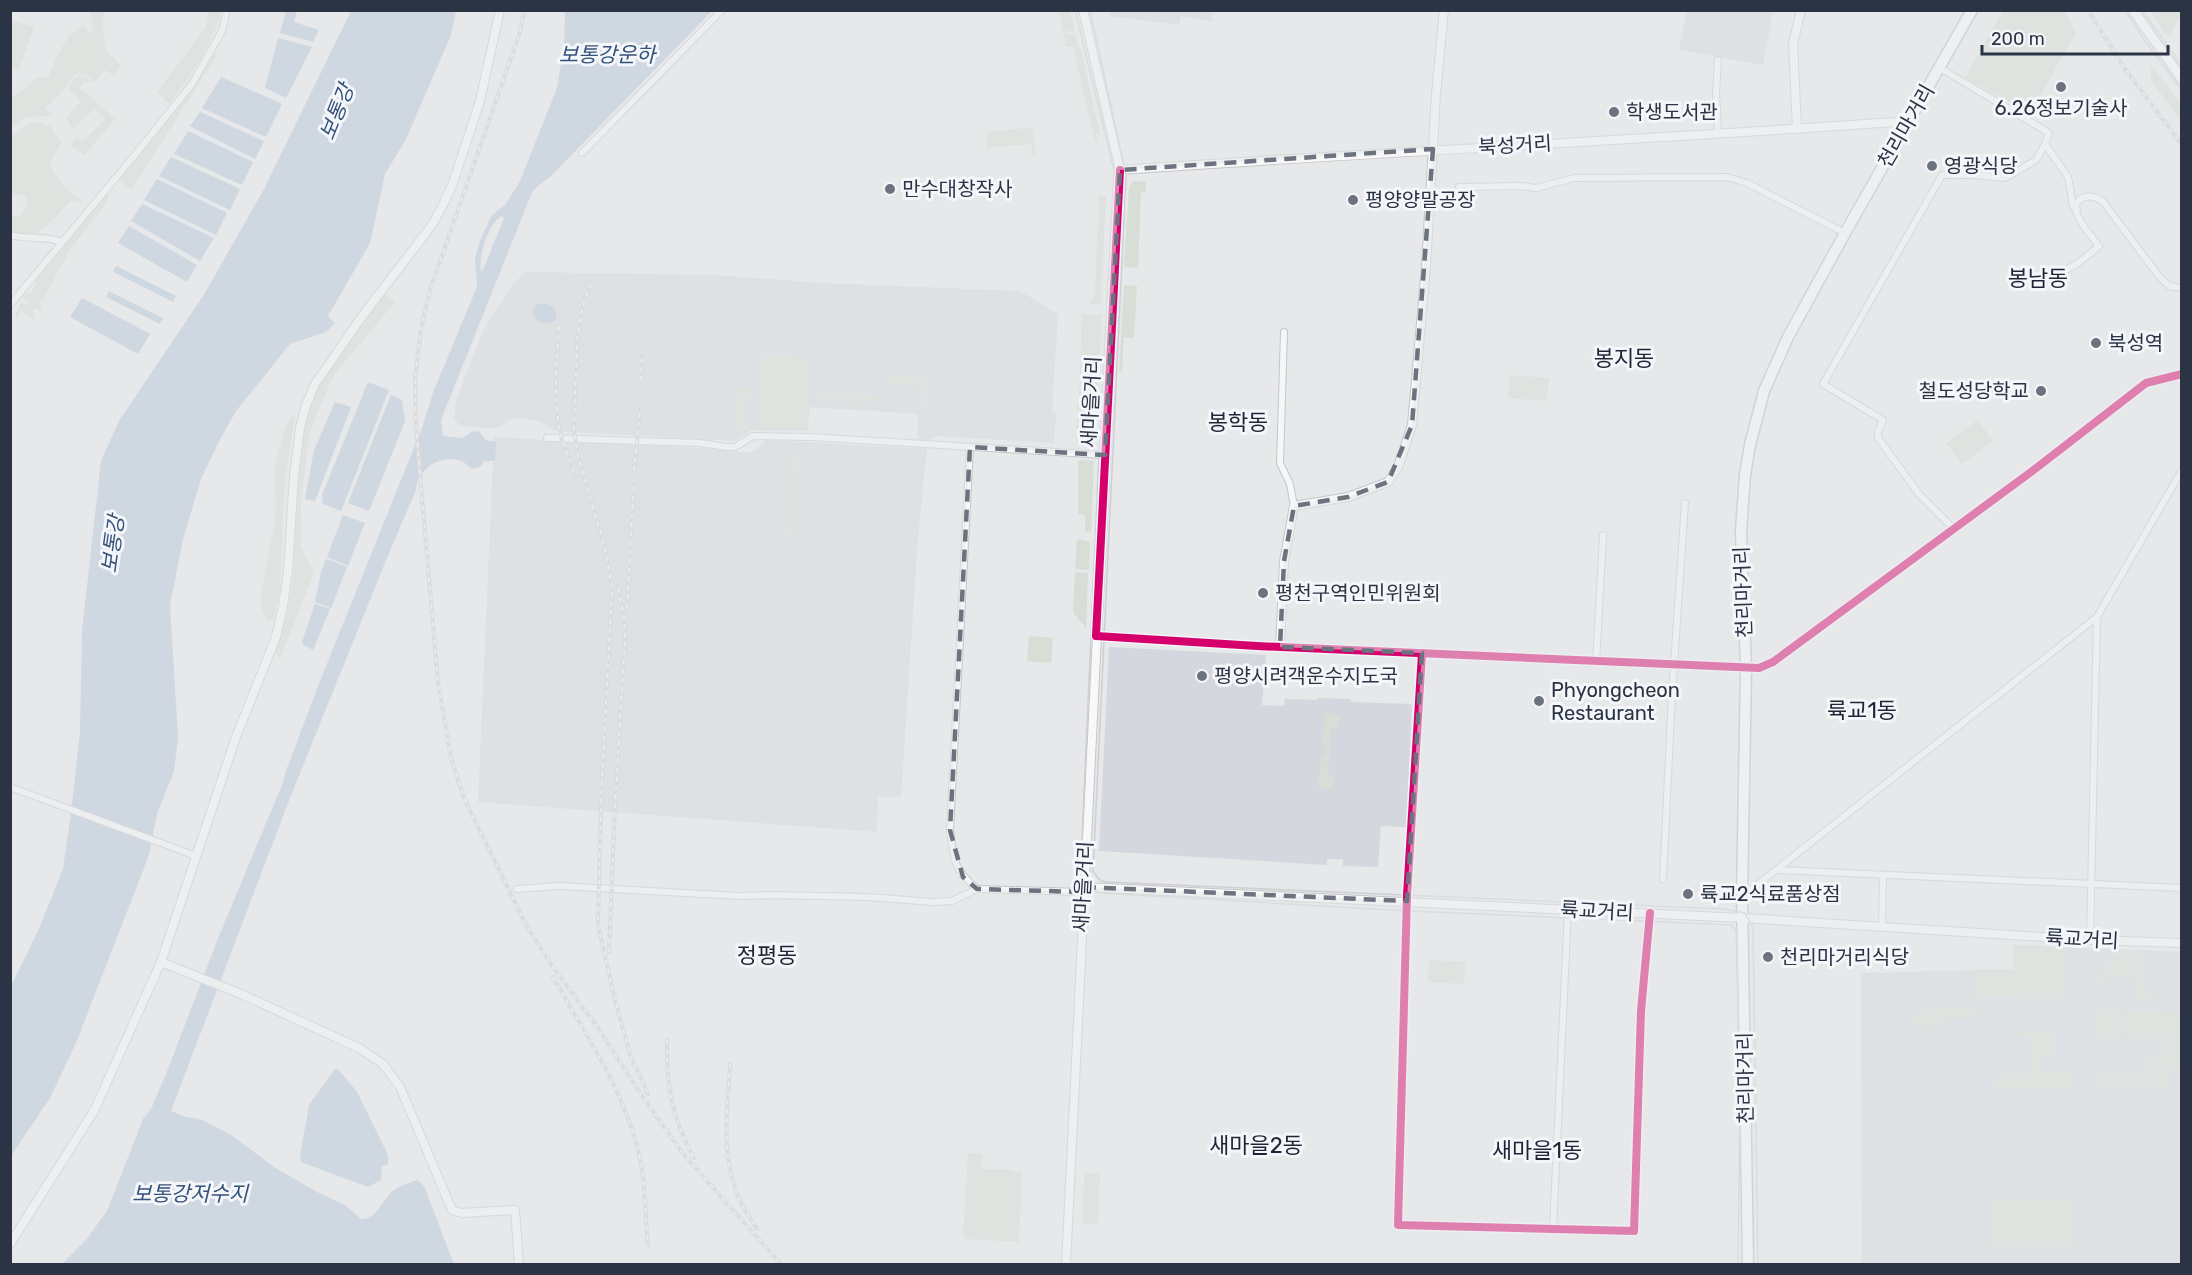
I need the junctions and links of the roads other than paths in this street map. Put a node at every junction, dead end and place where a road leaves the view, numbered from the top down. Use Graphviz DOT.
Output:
graph roads {
  1 [pos="227,10"];
  2 [pos="500,10"];
  3 [pos="722,10"];
  4 [pos="1083,10"];
  5 [pos="1444,10"];
  6 [pos="1801,10"];
  7 [pos="1972,10"];
  8 [pos="2133,10"];
  9 [pos="1718,60"];
  10 [pos="1940,68"];
  11 [pos="2181,79"];
  12 [pos="1910,121"];
  13 [pos="1797,129"];
  14 [pos="1718,133"];
  15 [pos="2044,144"];
  16 [pos="1433,149"];
  17 [pos="582,153"];
  18 [pos="1120,170"];
  19 [pos="1459,187"];
  20 [pos="2070,193"];
  21 [pos="2086,197"];
  22 [pos="2077,210"];
  23 [pos="1845,232"];
  24 [pos="10,235"];
  25 [pos="62,243"];
  26 [pos="2043,282"];
  27 [pos="2181,288"];
  28 [pos="10,305"];
  29 [pos="1284,332"];
  30 [pos="2181,374"];
  31 [pos="547,438"];
  32 [pos="970,447"];
  33 [pos="1105,455"];
  34 [pos="2181,470"];
  35 [pos="1685,503"];
  36 [pos="1294,506"];
  37 [pos="1954,529"];
  38 [pos="1603,535"];
  39 [pos="2097,617"];
  40 [pos="1096,636"];
  41 [pos="1280,646"];
  42 [pos="1422,653"];
  43 [pos="1596,662"];
  44 [pos="1675,665"];
  45 [pos="1746,669"];
  46 [pos="10,787"];
  47 [pos="196,856"];
  48 [pos="1777,870"];
  49 [pos="1883,875"];
  50 [pos="1663,879"];
  51 [pos="2092,884"];
  52 [pos="2181,888"];
  53 [pos="518,889"];
  54 [pos="977,889"];
  55 [pos="1083,890"];
  56 [pos="1742,897"];
  57 [pos="1407,901"];
  58 [pos="1568,910"];
  59 [pos="1650,913"];
  60 [pos="1743,918"];
  61 [pos="1882,928"];
  62 [pos="2090,940"];
  63 [pos="2181,943"];
  64 [pos="161,962"];
  65 [pos="1398,1225"];
  66 [pos="1553,1229"];
  67 [pos="10,1244"];
  68 [pos="519,1264"];
  69 [pos="1066,1264"];
  70 [pos="1748,1264"];
  1 -- 25 [label="street"];
  2 -- 47 [label="main road"];
  3 -- 17 [label="street"];
  4 -- 18 [label="main road, 새마을거리"];
  5 -- 16 [label="street"];
  6 -- 13 [label="street"];
  7 -- 10 [label="highway, 천리마거리"];
  8 -- 11 [label="main road"];
  9 -- 14 [label="street"];
  10 -- 12 [label="highway, 천리마거리"];
  10 -- 15 [label="street"];
  12 -- 13 [label="main road, 북성거리"];
  12 -- 23 [label="highway, 천리마거리"];
  13 -- 14 [label="main road, 북성거리"];
  14 -- 16 [label="main road, 북성거리"];
  15 -- 20 [label="street"];
  15 -- 37 [label="street"];
  16 -- 18 [label="main road, 북성거리"];
  16 -- 36 [label="street"];
  18 -- 33 [label="main road, 새마을거리"];
  19 -- 23 [label="street"];
  20 -- 21 [label="street"];
  20 -- 22 [label="street"];
  21 -- 22 [label="street"];
  21 -- 27 [label="street"];
  22 -- 26 [label="street"];
  23 -- 45 [label="highway, 천리마거리"];
  24 -- 25 [label="street"];
  25 -- 28 [label="street"];
  29 -- 36 [label="street"];
  30 -- 37 [label="street"];
  31 -- 32 [label="street"];
  32 -- 33 [label="street"];
  32 -- 54 [label="street"];
  33 -- 40 [label="main road, 새마을거리"];
  34 -- 39 [label="street"];
  35 -- 44 [label="street"];
  36 -- 41 [label="street"];
  37 -- 45 [label="street"];
  38 -- 43 [label="street"];
  39 -- 48 [label="street"];
  39 -- 51 [label="street"];
  40 -- 41 [label="street"];
  40 -- 55 [label="main road, 새마을거리"];
  41 -- 42 [label="street"];
  42 -- 43 [label="street"];
  42 -- 57 [label="street"];
  43 -- 44 [label="street"];
  44 -- 45 [label="street"];
  44 -- 50 [label="street"];
  45 -- 56 [label="highway, 천리마거리"];
  46 -- 47 [label="street"];
  47 -- 64 [label="main road"];
  48 -- 49 [label="street"];
  48 -- 56 [label="street"];
  49 -- 51 [label="street"];
  49 -- 61 [label="street"];
  51 -- 52 [label="street"];
  51 -- 62 [label="street"];
  53 -- 54 [label="street"];
  54 -- 55 [label="street"];
  55 -- 57 [label="main road, 륙교거리"];
  55 -- 69 [label="main road, 새마을거리"];
  56 -- 60 [label="highway, 천리마거리"];
  57 -- 58 [label="main road, 륙교거리"];
  57 -- 65 [label="street"];
  58 -- 59 [label="main road, 륙교거리"];
  58 -- 66 [label="street"];
  59 -- 60 [label="main road, 륙교거리"];
  59 -- 66 [label="street"];
  60 -- 61 [label="street, 륙교거리"];
  60 -- 70 [label="highway, 천리마거리"];
  61 -- 62 [label="street, 륙교거리"];
  62 -- 63 [label="street, 륙교거리"];
  64 -- 67 [label="main road"];
  64 -- 68 [label="street"];
  65 -- 66 [label="street"];
}
